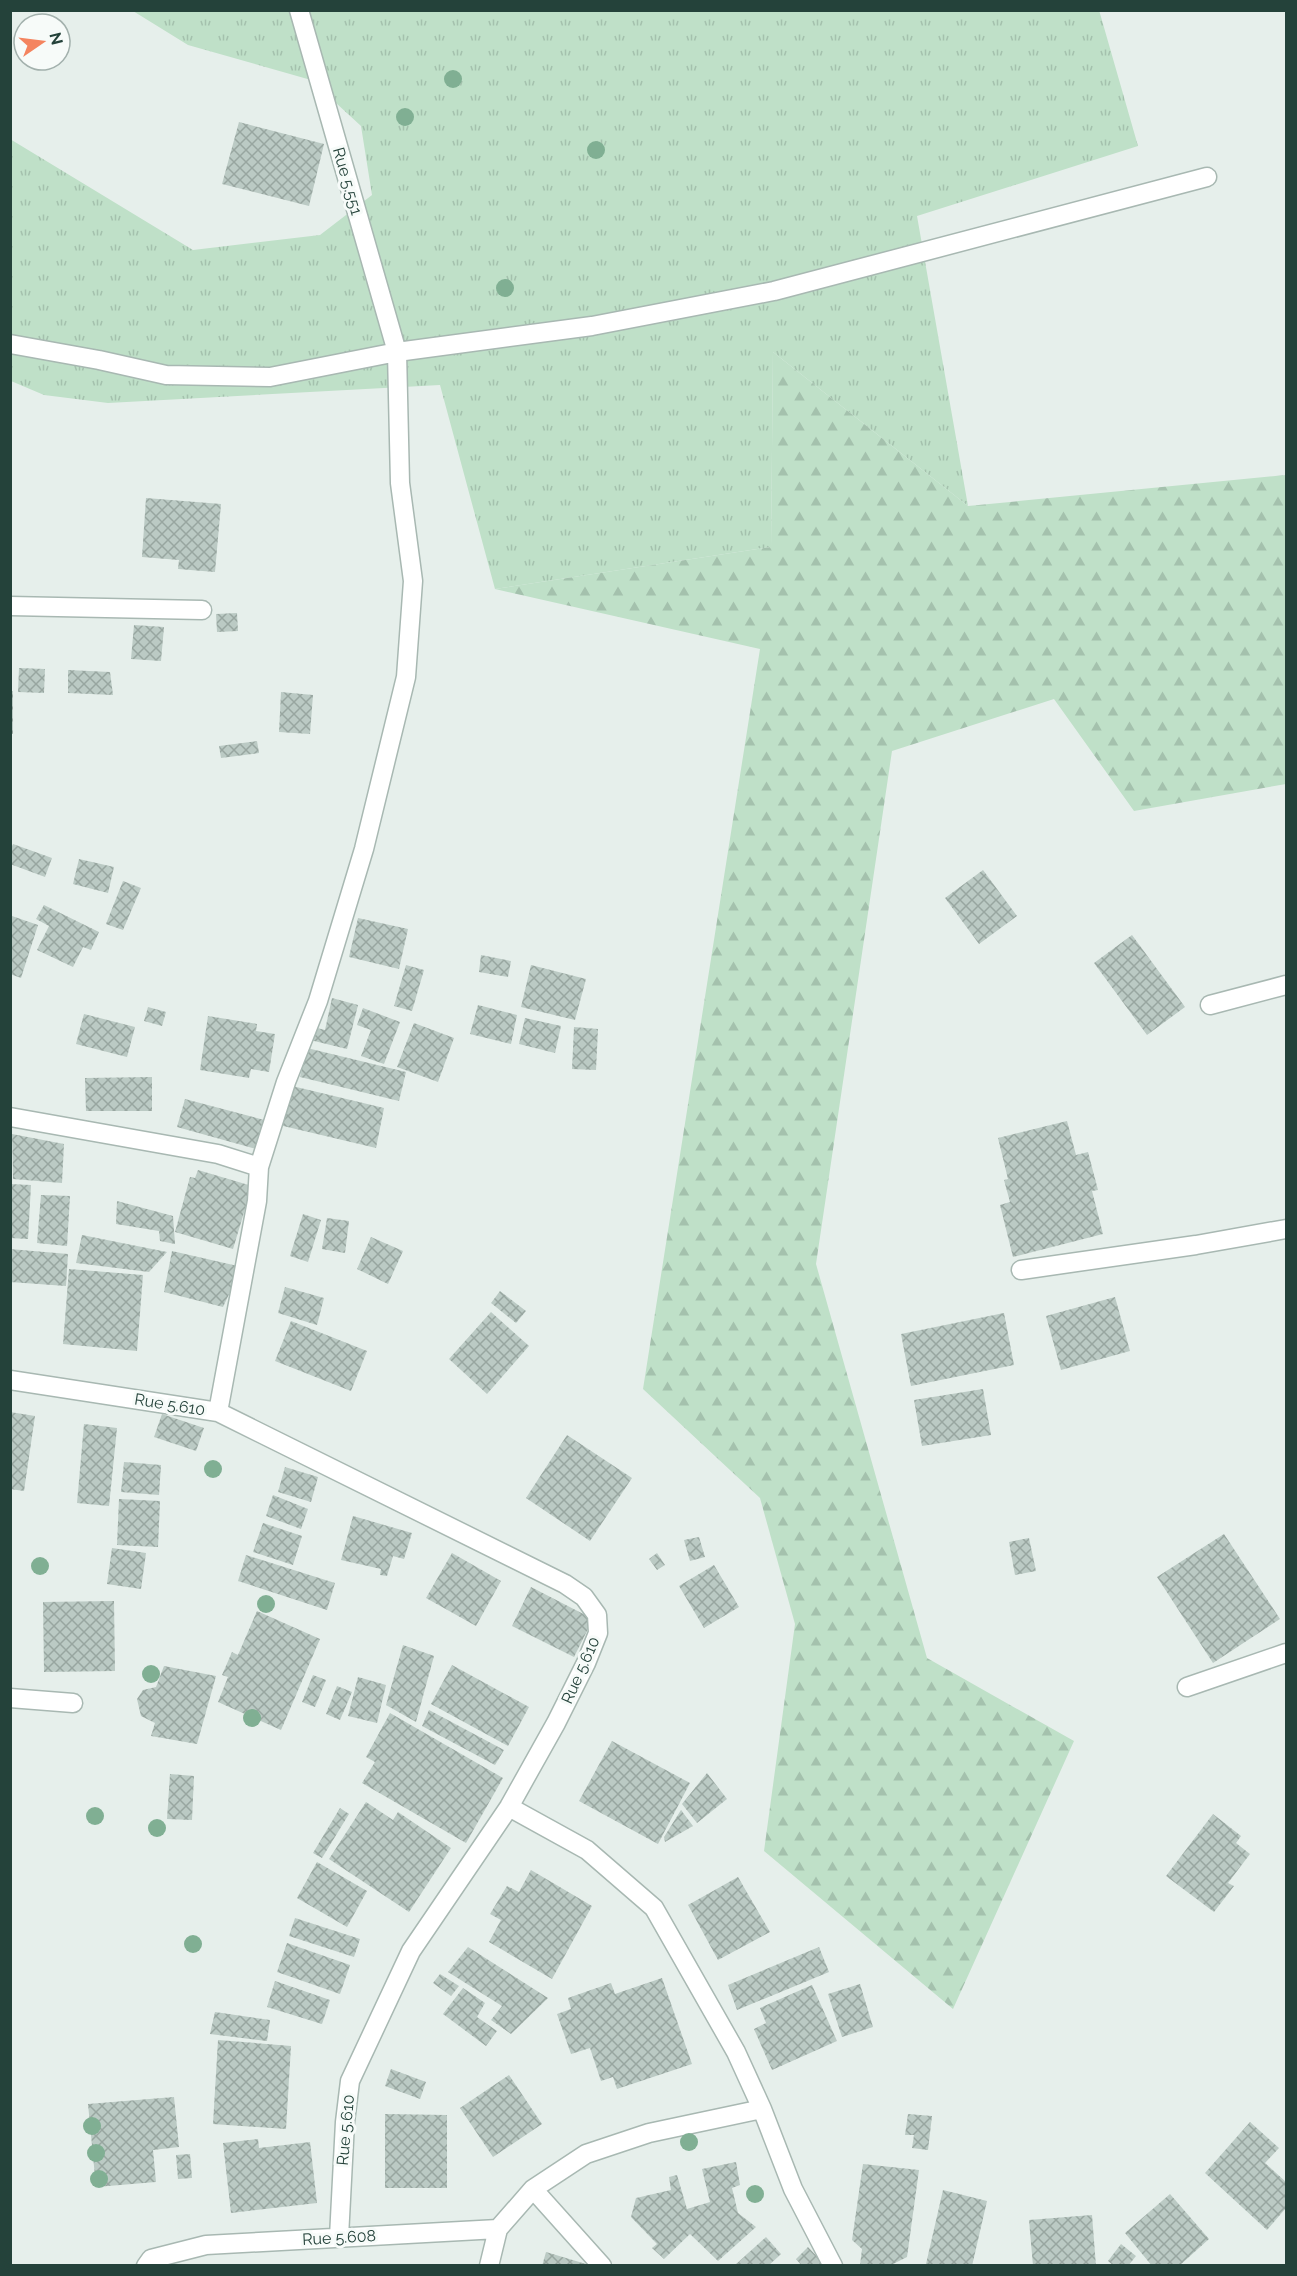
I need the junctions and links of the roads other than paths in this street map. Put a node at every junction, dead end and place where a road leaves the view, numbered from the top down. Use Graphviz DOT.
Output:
graph roads {
  1 [pos="300,10"];
  2 [pos="1207,177"];
  3 [pos="10,344"];
  4 [pos="396,352"];
  5 [pos="10,606"];
  6 [pos="202,610"];
  7 [pos="1287,985"];
  8 [pos="1209,1005"];
  9 [pos="10,1118"];
  10 [pos="259,1167"];
  11 [pos="1287,1229"];
  12 [pos="1021,1270"];
  13 [pos="10,1380"];
  14 [pos="218,1412"];
  15 [pos="1287,1653"];
  16 [pos="1187,1687"];
  17 [pos="10,1698"];
  18 [pos="73,1703"];
  19 [pos="509,1807"];
  20 [pos="762,2109"];
  21 [pos="533,2189"];
  22 [pos="498,2229"];
  23 [pos="339,2236"];
  24 [pos="146,2265"];
  25 [pos="489,2265"];
  26 [pos="602,2265"];
  27 [pos="833,2265"];
  1 -- 4 [label="street, Rue 5.551"];
  2 -- 4 [label="street"];
  3 -- 4 [label="street"];
  4 -- 10 [label="street, Rue 5.551"];
  5 -- 6 [label="street"];
  7 -- 8 [label="street"];
  9 -- 10 [label="street"];
  10 -- 14 [label="street, Rue 5.551"];
  11 -- 12 [label="street"];
  13 -- 14 [label="street, Rue 5.610"];
  14 -- 19 [label="street, Rue 5.610"];
  15 -- 16 [label="street"];
  17 -- 18 [label="street"];
  19 -- 20 [label="street"];
  19 -- 23 [label="street, Rue 5.610"];
  20 -- 21 [label="street"];
  20 -- 27 [label="street"];
  21 -- 22 [label="street"];
  21 -- 26 [label="street"];
  22 -- 23 [label="street, Rue 5.608"];
  22 -- 25 [label="street"];
  23 -- 24 [label="street, Rue 5.608"];
}
